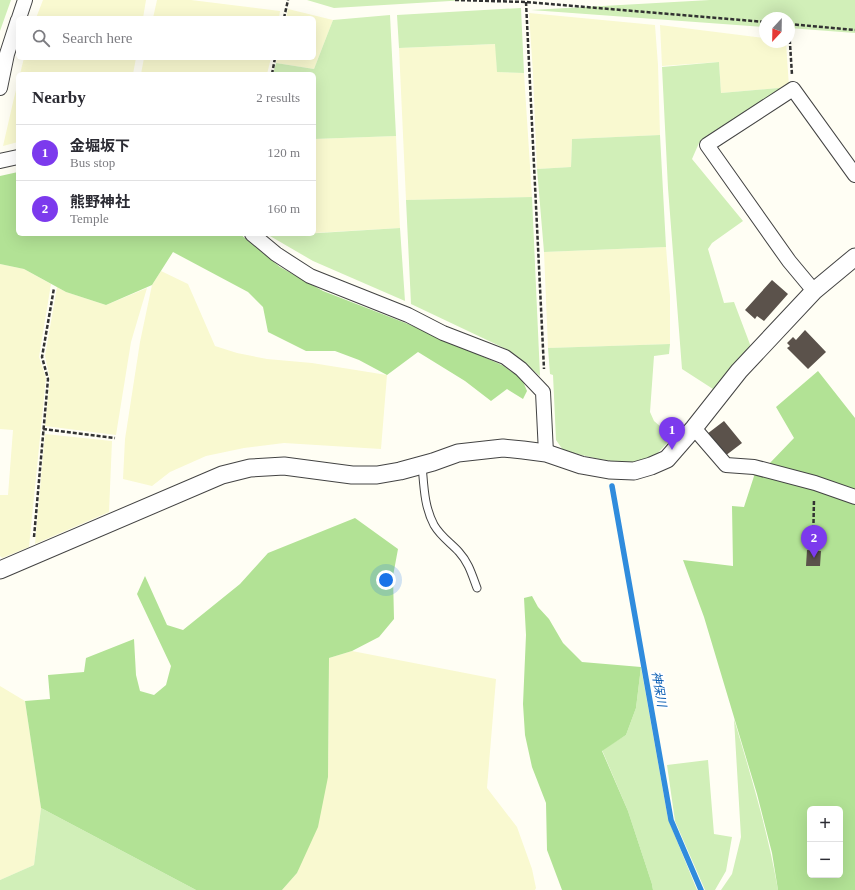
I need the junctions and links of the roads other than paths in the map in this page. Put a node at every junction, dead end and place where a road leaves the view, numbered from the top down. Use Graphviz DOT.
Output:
graph roads {
  1 [pos="25,0"];
  2 [pos="19,16"];
  3 [pos="16,25"];
  4 [pos="0,88"];
  5 [pos="16,157"];
  6 [pos="0,161"];
  7 [pos="855,175"];
  8 [pos="254,236"];
  9 [pos="855,257"];
  10 [pos="814,291"];
  11 [pos="544,376"];
  12 [pos="543,392"];
  13 [pos="694,428"];
  14 [pos="546,453"];
  15 [pos="422,465"];
  16 [pos="855,497"];
  17 [pos="0,570"];
  18 [pos="477,588"];
  1 -- 2 [label="street"];
  3 -- 4 [label="street"];
  5 -- 6 [label="street"];
  7 -- 10 [label="street"];
  8 -- 12 [label="street"];
  9 -- 10 [label="street"];
  10 -- 13 [label="street"];
  11 -- 12 [label="street"];
  12 -- 14 [label="street"];
  13 -- 14 [label="street"];
  13 -- 16 [label="street"];
  14 -- 15 [label="street"];
  15 -- 17 [label="street"];
  15 -- 18 [label="lane"];
}
